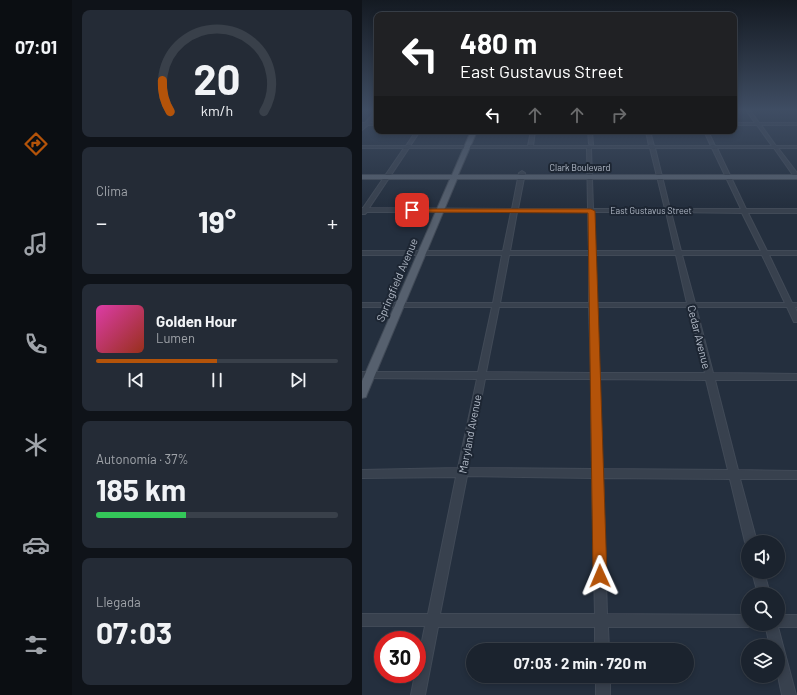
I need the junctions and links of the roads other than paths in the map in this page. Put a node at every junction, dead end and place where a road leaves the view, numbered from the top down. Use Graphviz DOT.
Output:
graph roads {
  1 [pos="411,142"];
  2 [pos="469,142"];
  3 [pos="531,142"];
  4 [pos="651,142"];
  5 [pos="711,142"];
  6 [pos="772,142"];
  7 [pos="590,145"];
  8 [pos="362,147"];
  9 [pos="408,147"];
  10 [pos="467,147"];
  11 [pos="530,147"];
  12 [pos="652,147"];
  13 [pos="713,147"];
  14 [pos="775,147"];
  15 [pos="797,147"];
  16 [pos="362,173"];
  17 [pos="389,175"];
  18 [pos="455,175"];
  19 [pos="522,175"];
  20 [pos="590,175"];
  21 [pos="659,175"];
  22 [pos="727,175"];
  23 [pos="362,176"];
  24 [pos="796,176"];
  25 [pos="439,211"];
  26 [pos="515,211"];
  27 [pos="591,211"];
  28 [pos="668,211"];
  29 [pos="744,211"];
  30 [pos="797,211"];
  31 [pos="363,212"];
  32 [pos="362,252"];
  33 [pos="422,253"];
  34 [pos="506,253"];
  35 [pos="592,253"];
  36 [pos="678,253"];
  37 [pos="765,253"];
  38 [pos="797,253"];
  39 [pos="362,305"];
  40 [pos="400,305"];
  41 [pos="496,305"];
  42 [pos="593,305"];
  43 [pos="691,305"];
  44 [pos="793,305"];
  45 [pos="797,320"];
  46 [pos="366,375"];
  47 [pos="482,375"];
  48 [pos="595,376"];
  49 [pos="709,376"];
  50 [pos="797,377"];
  51 [pos="362,394"];
  52 [pos="463,472"];
  53 [pos="362,474"];
  54 [pos="597,474"];
  55 [pos="734,475"];
  56 [pos="797,475"];
  57 [pos="749,535"];
  58 [pos="362,620"];
  59 [pos="433,620"];
  60 [pos="601,620"];
  61 [pos="741,621"];
  62 [pos="785,621"];
  63 [pos="797,621"];
  64 [pos="602,643"];
  65 [pos="785,679"];
  66 [pos="603,683"];
  67 [pos="418,695"];
  68 [pos="603,695"];
  69 [pos="789,695"];
  1 -- 9 [label="street"];
  2 -- 10 [label="main road, Springfield Avenue"];
  3 -- 11 [label="street"];
  4 -- 12 [label="street, Cedar Avenue"];
  5 -- 13 [label="street"];
  6 -- 14 [label="street"];
  7 -- 11 [label="street"];
  7 -- 12 [label="street"];
  7 -- 20 [label="street"];
  8 -- 9 [label="street"];
  9 -- 10 [label="street"];
  9 -- 17 [label="street"];
  10 -- 11 [label="street"];
  10 -- 18 [label="main road, Springfield Avenue"];
  12 -- 13 [label="street"];
  12 -- 21 [label="street, Cedar Avenue"];
  13 -- 14 [label="street"];
  13 -- 22 [label="street"];
  14 -- 15 [label="street"];
  14 -- 24 [label="street"];
  16 -- 17 [label="main road, Clark Boulevard"];
  17 -- 18 [label="main road, Clark Boulevard"];
  17 -- 23 [label="main road, Clark Boulevard"];
  17 -- 31 [label="street"];
  18 -- 19 [label="main road, Clark Boulevard"];
  18 -- 25 [label="main road, Springfield Avenue"];
  19 -- 20 [label="main road, Clark Boulevard"];
  19 -- 26 [label="street, Maryland Avenue"];
  20 -- 21 [label="main road, Clark Boulevard"];
  20 -- 27 [label="street"];
  21 -- 22 [label="main road, Clark Boulevard"];
  21 -- 28 [label="street, Cedar Avenue"];
  22 -- 24 [label="main road, Clark Boulevard"];
  22 -- 29 [label="street"];
  25 -- 26 [label="street, East Gustavus Street"];
  25 -- 31 [label="street, East Gustavus Street"];
  25 -- 33 [label="main road, Springfield Avenue"];
  26 -- 27 [label="street, East Gustavus Street"];
  26 -- 34 [label="street, Maryland Avenue"];
  27 -- 28 [label="street, East Gustavus Street"];
  27 -- 35 [label="street"];
  28 -- 29 [label="street, East Gustavus Street"];
  28 -- 36 [label="street, Cedar Avenue"];
  29 -- 30 [label="street, East Gustavus Street"];
  29 -- 37 [label="street"];
  32 -- 33 [label="street"];
  33 -- 34 [label="street"];
  33 -- 40 [label="main road, Springfield Avenue"];
  34 -- 35 [label="street"];
  34 -- 41 [label="street, Maryland Avenue"];
  35 -- 36 [label="street"];
  35 -- 42 [label="street"];
  36 -- 37 [label="street"];
  36 -- 43 [label="street, Cedar Avenue"];
  37 -- 38 [label="street"];
  37 -- 44 [label="street"];
  39 -- 40 [label="street"];
  40 -- 41 [label="street"];
  40 -- 46 [label="main road, Springfield Avenue"];
  41 -- 42 [label="street"];
  41 -- 47 [label="street, Maryland Avenue"];
  42 -- 43 [label="street"];
  42 -- 48 [label="street"];
  43 -- 44 [label="street"];
  43 -- 49 [label="street, Cedar Avenue"];
  44 -- 45 [label="street"];
  46 -- 47 [label="street"];
  46 -- 51 [label="main road, Springfield Avenue"];
  47 -- 48 [label="street"];
  47 -- 52 [label="street, Maryland Avenue"];
  48 -- 49 [label="street"];
  48 -- 54 [label="street"];
  49 -- 50 [label="street"];
  49 -- 55 [label="street, Cedar Avenue"];
  52 -- 53 [label="street"];
  52 -- 54 [label="street"];
  52 -- 59 [label="street, Maryland Avenue"];
  54 -- 55 [label="street"];
  54 -- 60 [label="street"];
  55 -- 56 [label="street"];
  55 -- 57 [label="street, Cedar Avenue"];
  58 -- 59 [label="street"];
  59 -- 60 [label="street"];
  59 -- 67 [label="street, Maryland Avenue"];
  60 -- 61 [label="street"];
  60 -- 64 [label="street"];
  62 -- 63 [label="street"];
  65 -- 69 [label="street"];
  66 -- 68 [label="street"];
}
